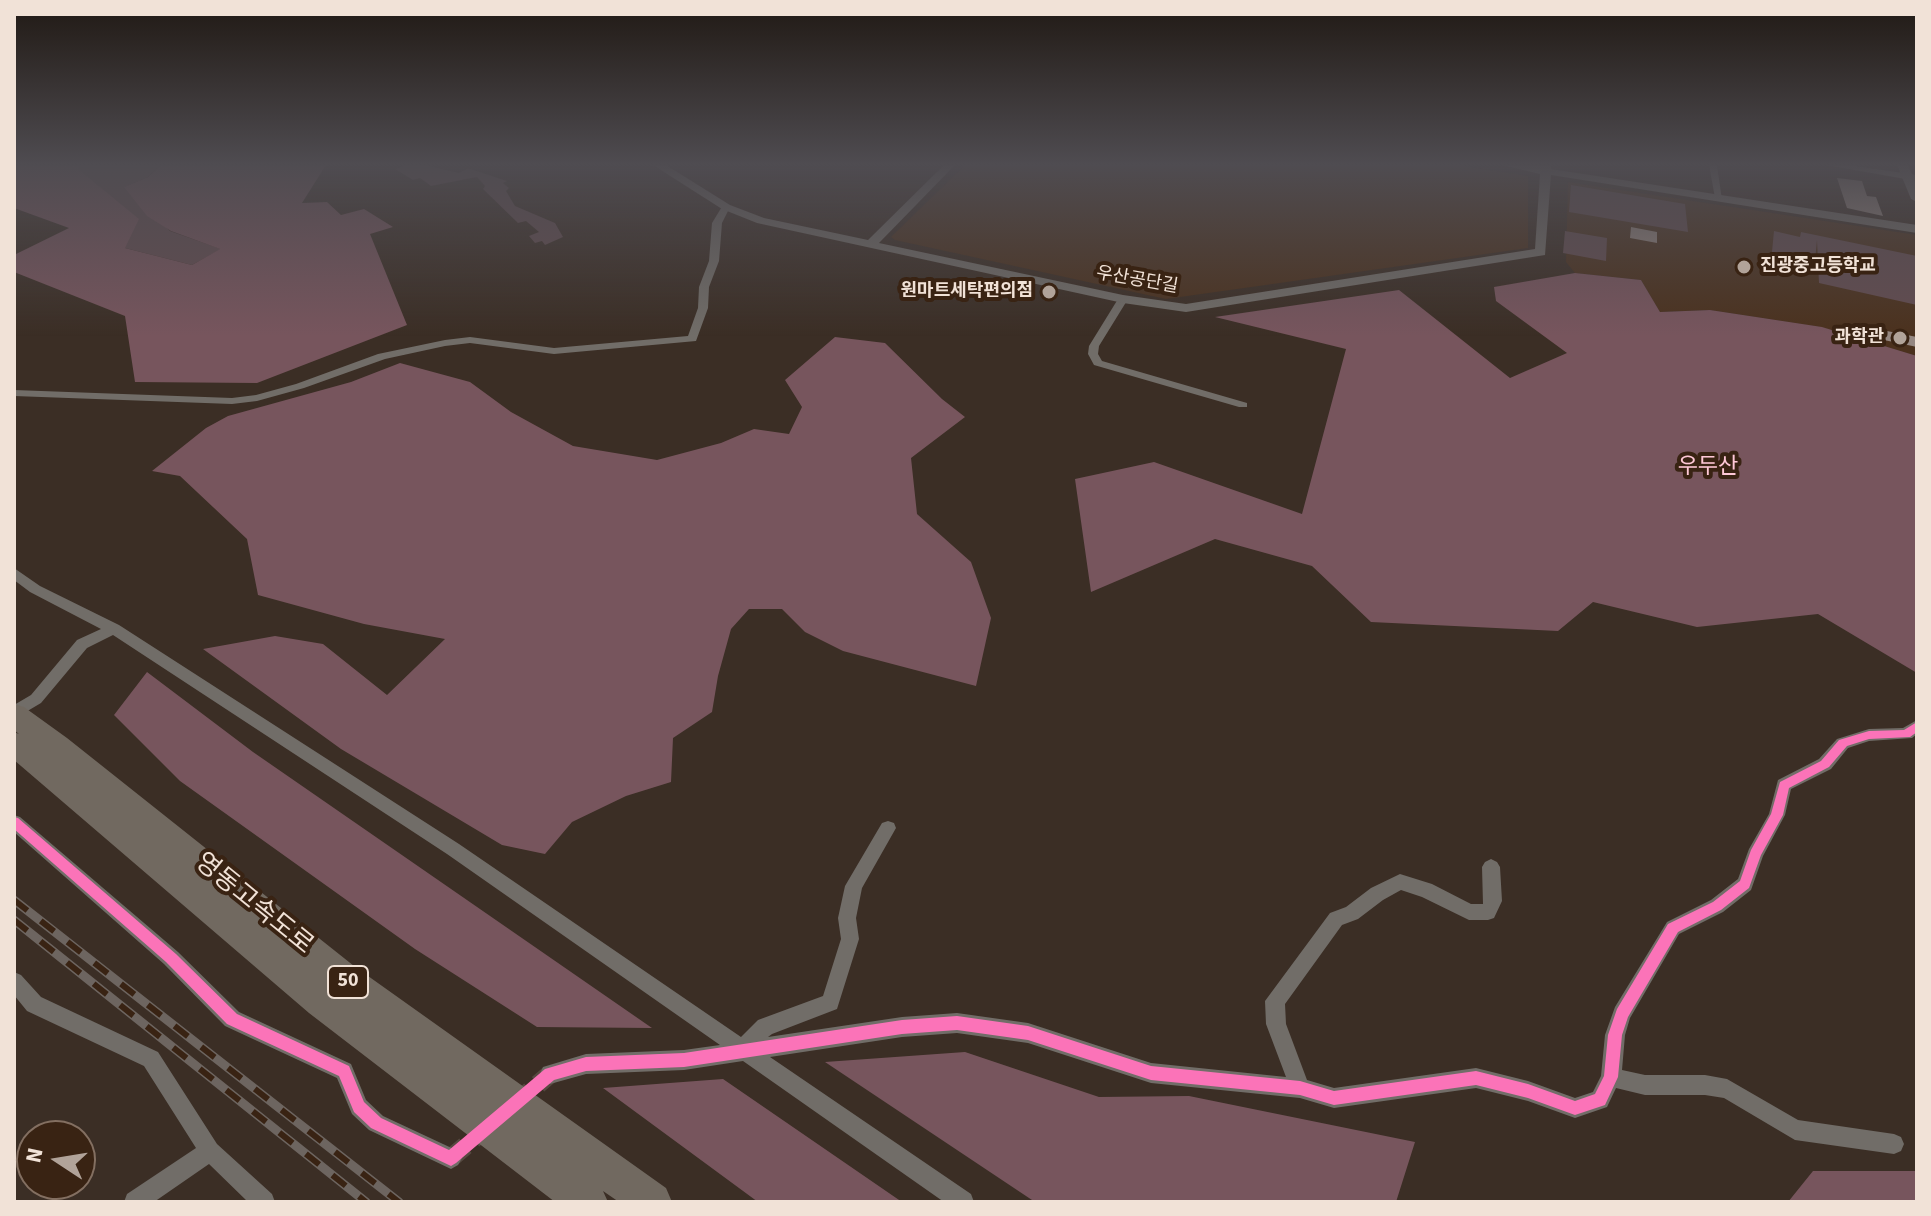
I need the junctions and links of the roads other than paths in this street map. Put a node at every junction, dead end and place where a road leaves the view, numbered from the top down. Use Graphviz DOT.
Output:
graph roads {
  1 [pos="718,222"];
  2 [pos="765,222"];
  3 [pos="893,222"];
  4 [pos="1542,222"];
  5 [pos="1871,222"];
  6 [pos="1917,229"];
  7 [pos="872,243"];
  8 [pos="1123,299"];
  9 [pos="14,393"];
  10 [pos="1243,405"];
  11 [pos="14,573"];
  12 [pos="114,629"];
  13 [pos="14,714"];
  14 [pos="1917,726"];
  15 [pos="37,751"];
  16 [pos="14,822"];
  17 [pos="888,828"];
  18 [pos="1491,867"];
  19 [pos="14,981"];
  20 [pos="743,1050"];
  21 [pos="550,1074"];
  22 [pos="1611,1077"];
  23 [pos="1300,1088"];
  24 [pos="1894,1144"];
  25 [pos="210,1151"];
  26 [pos="451,1158"];
  27 [pos="135,1202"];
  28 [pos="264,1202"];
  29 [pos="588,1202"];
  30 [pos="652,1202"];
  31 [pos="963,1202"];
  1 -- 9 [label="street"];
  2 -- 7 [label="street, 우산공단길"];
  3 -- 7 [label="street"];
  4 -- 8 [label="street, 우산공단길"];
  5 -- 6 [label="street"];
  7 -- 8 [label="street, 우산공단길"];
  8 -- 10 [label="street"];
  11 -- 12 [label="street"];
  12 -- 13 [label="street"];
  12 -- 20 [label="street"];
  13 -- 15 [label="highway, 영동고속도로 / 50"];
  14 -- 22 [label="street"];
  15 -- 29 [label="highway, 영동고속도로 / 50"];
  15 -- 30 [label="highway, 영동고속도로 / 50"];
  16 -- 26 [label="street"];
  17 -- 20 [label="street"];
  18 -- 23 [label="street"];
  19 -- 25 [label="street"];
  20 -- 21 [label="street"];
  20 -- 23 [label="street"];
  20 -- 31 [label="street"];
  22 -- 23 [label="street"];
  22 -- 24 [label="street"];
  25 -- 27 [label="street"];
  25 -- 28 [label="street"];
}
